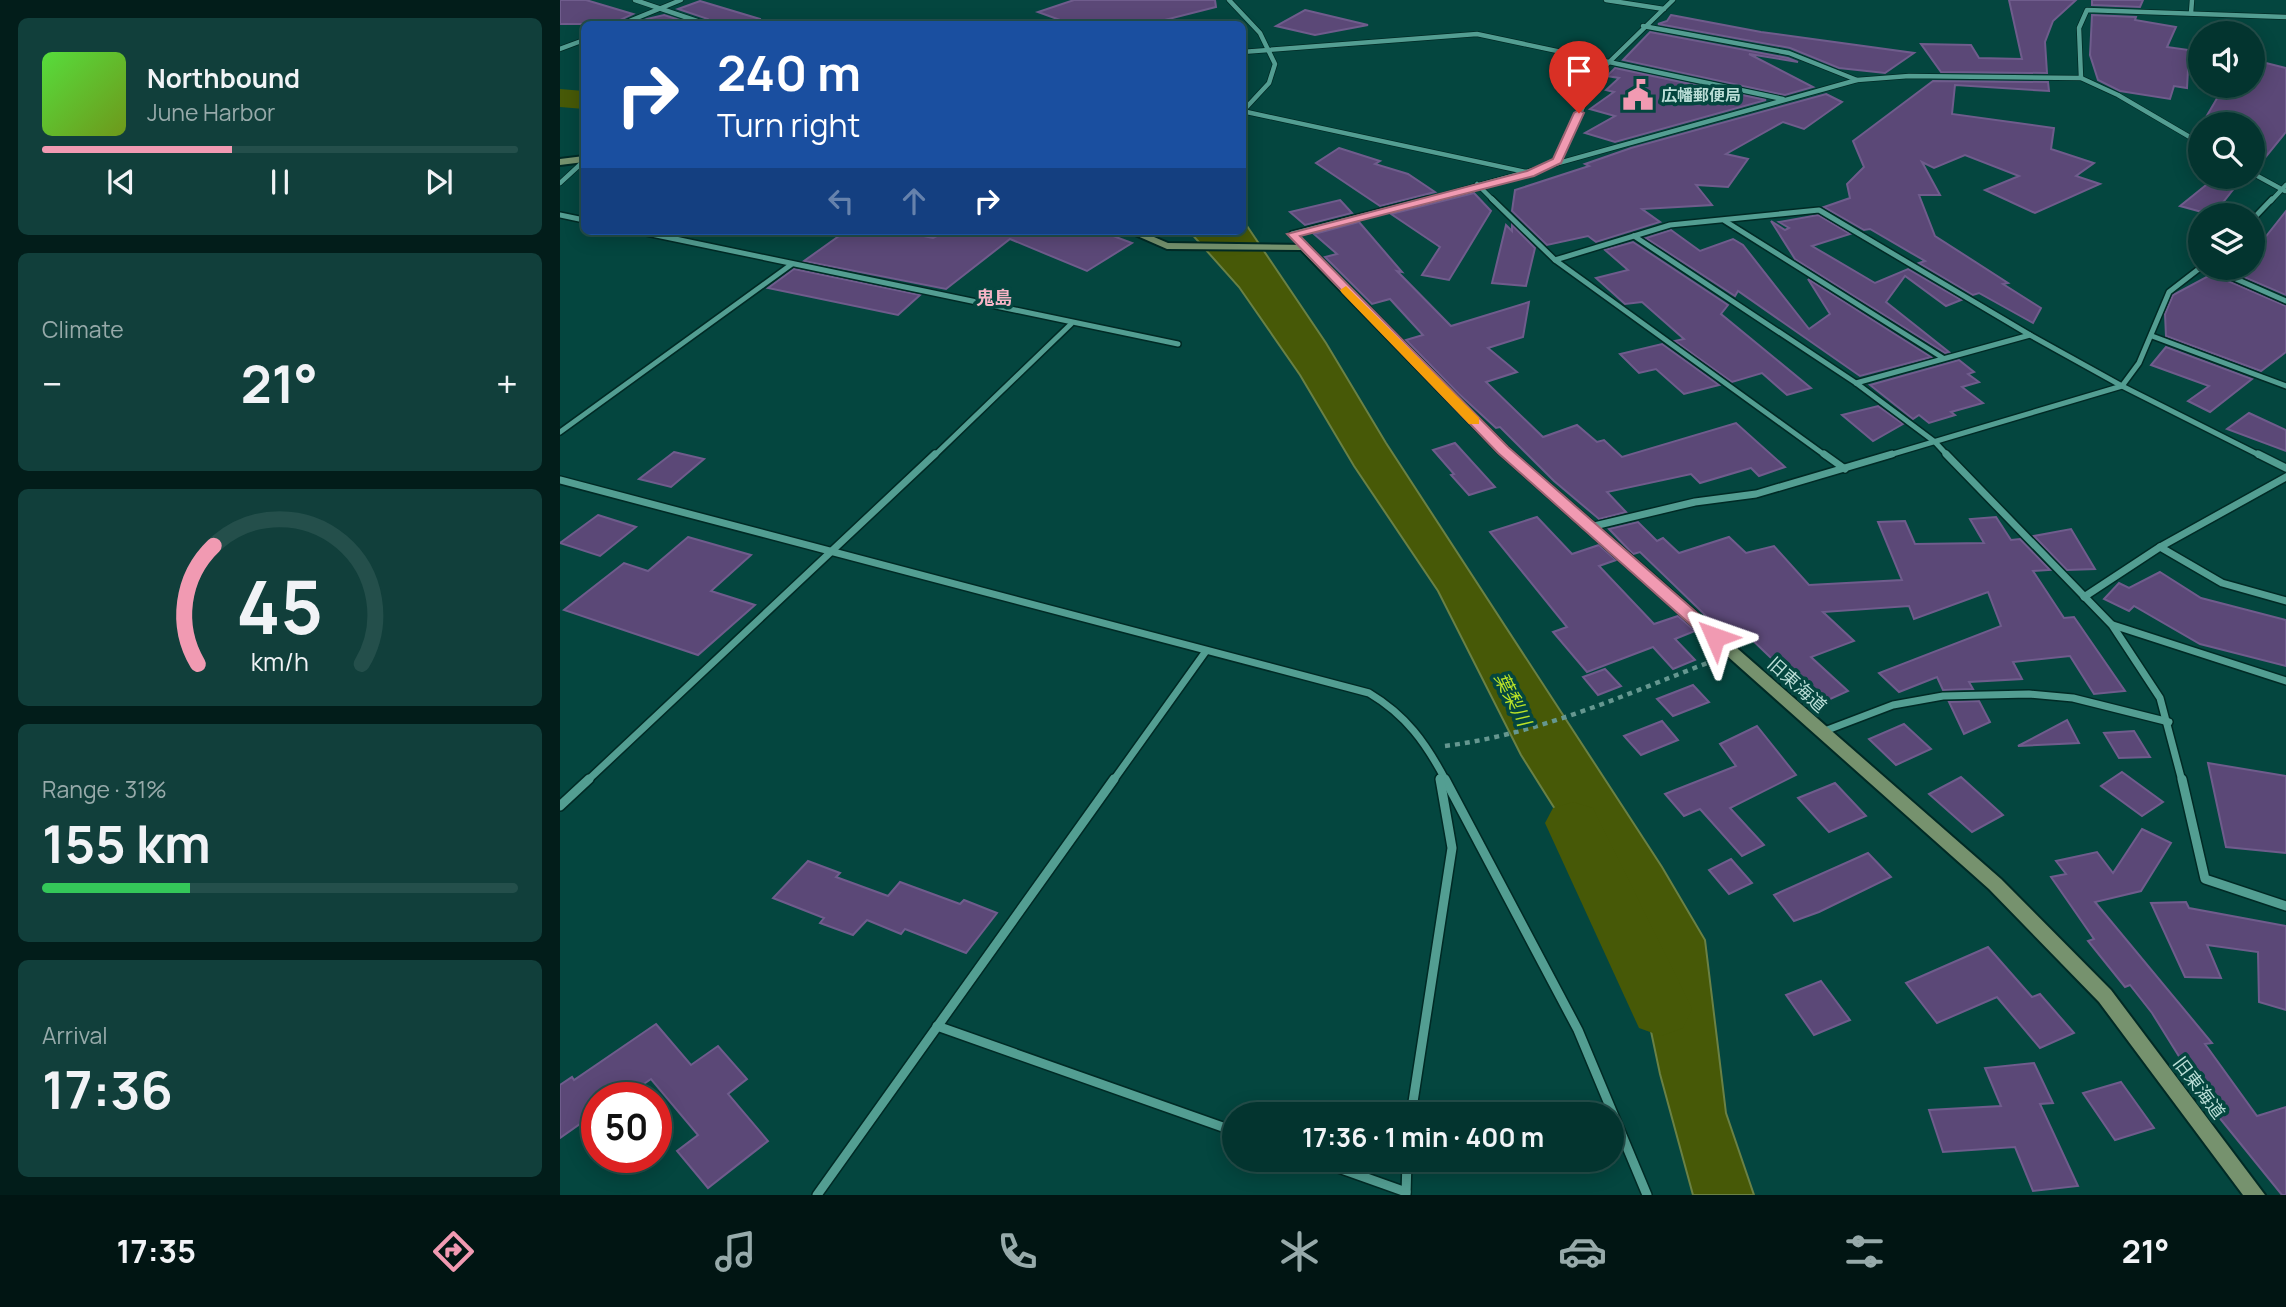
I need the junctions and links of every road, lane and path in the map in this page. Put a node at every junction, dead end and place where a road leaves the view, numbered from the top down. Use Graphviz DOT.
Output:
graph roads {
  1 [pos="635,0"];
  2 [pos="681,0"];
  3 [pos="1228,0"];
  4 [pos="1606,0"];
  5 [pos="1673,0"];
  6 [pos="2192,0"];
  7 [pos="662,9"];
  8 [pos="1664,9"];
  9 [pos="2191,13"];
  10 [pos="2286,17"];
  11 [pos="630,21"];
  12 [pos="697,21"];
  13 [pos="1643,26"];
  14 [pos="581,41"];
  15 [pos="560,49"];
  16 [pos="1269,50"];
  17 [pos="1246,52"];
  18 [pos="1609,62"];
  19 [pos="2081,78"];
  20 [pos="1857,80"];
  21 [pos="1787,100"];
  22 [pos="1246,107"];
  23 [pos="1246,112"];
  24 [pos="2188,136"];
  25 [pos="581,160"];
  26 [pos="1558,161"];
  27 [pos="560,162"];
  28 [pos="581,163"];
  29 [pos="1530,173"];
  30 [pos="2265,180"];
  31 [pos="560,183"];
  32 [pos="1477,184"];
  33 [pos="2284,189"];
  34 [pos="2265,207"];
  35 [pos="560,215"];
  36 [pos="581,219"];
  37 [pos="1725,221"];
  38 [pos="656,235"];
  39 [pos="1139,235"];
  40 [pos="1634,236"];
  41 [pos="1304,247"];
  42 [pos="1555,260"];
  43 [pos="792,264"];
  44 [pos="2188,277"];
  45 [pos="2238,280"];
  46 [pos="2286,301"];
  47 [pos="1071,324"];
  48 [pos="2030,335"];
  49 [pos="2152,336"];
  50 [pos="1178,344"];
  51 [pos="1943,358"];
  52 [pos="1856,383"];
  53 [pos="2122,386"];
  54 [pos="2286,386"];
  55 [pos="560,432"];
  56 [pos="1935,442"];
  57 [pos="2286,468"];
  58 [pos="1845,469"];
  59 [pos="2286,477"];
  60 [pos="560,480"];
  61 [pos="1590,527"];
  62 [pos="2160,547"];
  63 [pos="834,551"];
  64 [pos="2084,597"];
  65 [pos="2286,601"];
  66 [pos="2112,625"];
  67 [pos="1206,651"];
  68 [pos="1733,654"];
  69 [pos="2286,681"];
  70 [pos="2169,722"];
  71 [pos="1821,733"];
  72 [pos="1428,747"];
  73 [pos="1439,770"];
  74 [pos="560,806"];
  75 [pos="2286,906"];
  76 [pos="937,1026"];
  77 [pos="1413,1102"];
  78 [pos="1222,1127"];
  79 [pos="1348,1172"];
  80 [pos="1407,1172"];
  81 [pos="1406,1194"];
  82 [pos="817,1195"];
  83 [pos="1647,1195"];
  84 [pos="2255,1195"];
  1 -- 7 [label="street"];
  2 -- 7 [label="street"];
  3 -- 16 [label="street"];
  4 -- 8 [label="street"];
  5 -- 8 [label="street"];
  6 -- 9 [label="street"];
  7 -- 11 [label="street"];
  7 -- 12 [label="street"];
  8 -- 13 [label="street"];
  9 -- 10 [label="street"];
  9 -- 19 [label="street"];
  13 -- 18 [label="street"];
  13 -- 20 [label="street"];
  14 -- 15 [label="street"];
  16 -- 17 [label="street"];
  16 -- 18 [label="street"];
  16 -- 22 [label="street"];
  18 -- 21 [label="street"];
  18 -- 26 [label="street"];
  19 -- 20 [label="street"];
  19 -- 24 [label="street"];
  20 -- 21 [label="street"];
  21 -- 26 [label="street"];
  23 -- 29 [label="street"];
  25 -- 27 [label="main road"];
  26 -- 29 [label="street"];
  28 -- 31 [label="street"];
  29 -- 32 [label="street"];
  30 -- 33 [label="street"];
  32 -- 41 [label="street"];
  32 -- 42 [label="street"];
  33 -- 34 [label="street"];
  35 -- 36 [label="street"];
  37 -- 40 [label="street"];
  37 -- 48 [label="street"];
  37 -- 51 [label="street"];
  38 -- 43 [label="street"];
  39 -- 41 [label="main road"];
  40 -- 42 [label="street"];
  40 -- 52 [label="street"];
  41 -- 61 [label="main road, 旧東海道"];
  42 -- 58 [label="street"];
  43 -- 47 [label="street"];
  43 -- 55 [label="street"];
  44 -- 49 [label="street"];
  45 -- 46 [label="street"];
  47 -- 50 [label="street"];
  47 -- 63 [label="street"];
  48 -- 51 [label="street"];
  48 -- 53 [label="street"];
  49 -- 53 [label="street"];
  49 -- 54 [label="street"];
  51 -- 52 [label="street"];
  52 -- 56 [label="street"];
  53 -- 56 [label="street"];
  53 -- 57 [label="street"];
  56 -- 58 [label="street"];
  56 -- 64 [label="street"];
  58 -- 61 [label="street"];
  59 -- 62 [label="street"];
  60 -- 63 [label="street"];
  61 -- 68 [label="main road, 旧東海道"];
  62 -- 64 [label="street"];
  62 -- 65 [label="street"];
  63 -- 67 [label="street"];
  63 -- 74 [label="street"];
  64 -- 66 [label="street"];
  66 -- 69 [label="street"];
  66 -- 70 [label="street"];
  67 -- 72 [label="street"];
  67 -- 76 [label="street"];
  68 -- 71 [label="main road, 旧東海道"];
  68 -- 72 [label="path"];
  70 -- 71 [label="street"];
  70 -- 75 [label="street"];
  71 -- 84 [label="main road, 旧東海道"];
  72 -- 73 [label="street"];
  73 -- 77 [label="street"];
  73 -- 83 [label="street"];
  76 -- 78 [label="street"];
  76 -- 82 [label="street"];
  79 -- 81 [label="street"];
  80 -- 81 [label="street"];
}
